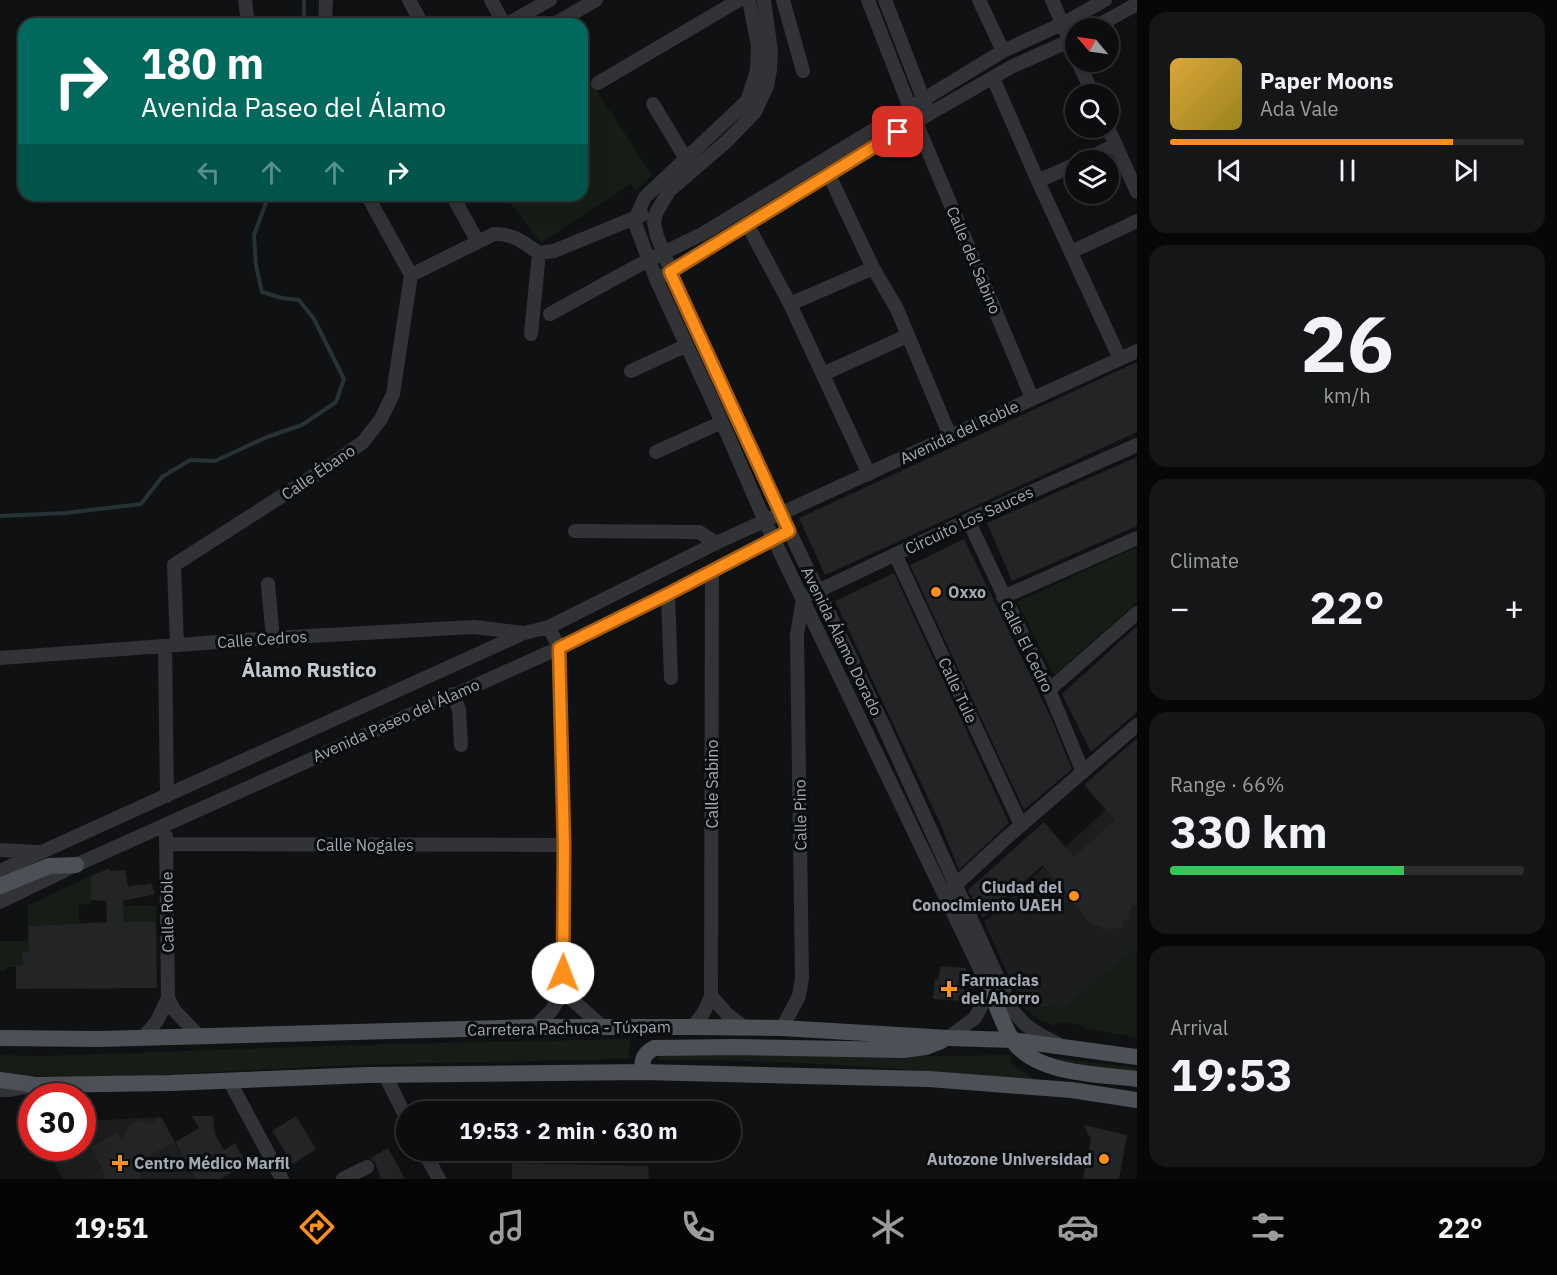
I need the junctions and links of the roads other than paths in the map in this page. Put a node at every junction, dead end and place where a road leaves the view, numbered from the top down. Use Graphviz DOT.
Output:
graph roads {
  1 [pos="245,0"];
  2 [pos="409,0"];
  3 [pos="491,0"];
  4 [pos="550,0"];
  5 [pos="596,0"];
  6 [pos="739,0"];
  7 [pos="749,0"];
  8 [pos="764,0"];
  9 [pos="783,0"];
  10 [pos="868,0"];
  11 [pos="885,0"];
  12 [pos="979,0"];
  13 [pos="1052,0"];
  14 [pos="1105,0"];
  15 [pos="325,4"];
  16 [pos="1136,7"];
  17 [pos="247,18"];
  18 [pos="331,18"];
  19 [pos="419,18"];
  20 [pos="502,18"];
  21 [pos="516,18"];
  22 [pos="564,18"];
  23 [pos="1113,18"];
  24 [pos="1062,24"];
  25 [pos="1065,29"];
  26 [pos="1065,43"];
  27 [pos="1003,51"];
  28 [pos="803,71"];
  29 [pos="993,78"];
  30 [pos="598,83"];
  31 [pos="923,100"];
  32 [pos="653,104"];
  33 [pos="910,108"];
  34 [pos="929,114"];
  35 [pos="916,122"];
  36 [pos="1113,138"];
  37 [pos="1116,145"];
  38 [pos="1105,150"];
  39 [pos="686,159"];
  40 [pos="1065,169"];
  41 [pos="829,175"];
  42 [pos="1038,181"];
  43 [pos="783,185"];
  44 [pos="1134,186"];
  45 [pos="787,200"];
  46 [pos="370,201"];
  47 [pos="456,201"];
  48 [pos="656,213"];
  49 [pos="636,217"];
  50 [pos="1137,221"];
  51 [pos="747,224"];
  52 [pos="478,242"];
  53 [pos="1071,252"];
  54 [pos="539,253"];
  55 [pos="663,254"];
  56 [pos="648,261"];
  57 [pos="873,268"];
  58 [pos="670,272"];
  59 [pos="411,275"];
  60 [pos="656,279"];
  61 [pos="790,304"];
  62 [pos="550,314"];
  63 [pos="531,334"];
  64 [pos="907,336"];
  65 [pos="686,346"];
  66 [pos="1137,351"];
  67 [pos="1120,359"];
  68 [pos="631,371"];
  69 [pos="823,374"];
  70 [pos="1032,398"];
  71 [pos="722,422"];
  72 [pos="950,436"];
  73 [pos="1137,445"];
  74 [pos="656,452"];
  75 [pos="869,474"];
  76 [pos="781,514"];
  77 [pos="968,520"];
  78 [pos="765,521"];
  79 [pos="574,531"];
  80 [pos="789,531"];
  81 [pos="1137,538"];
  82 [pos="775,539"];
  83 [pos="716,543"];
  84 [pos="895,554"];
  85 [pos="712,571"];
  86 [pos="268,584"];
  87 [pos="817,591"];
  88 [pos="668,594"];
  89 [pos="1003,597"];
  90 [pos="803,598"];
  91 [pos="1137,613"];
  92 [pos="549,627"];
  93 [pos="524,633"];
  94 [pos="273,638"];
  95 [pos="171,646"];
  96 [pos="559,648"];
  97 [pos="0,658"];
  98 [pos="671,678"];
  99 [pos="1048,690"];
  100 [pos="453,694"];
  101 [pos="1137,725"];
  102 [pos="884,727"];
  103 [pos="869,735"];
  104 [pos="461,745"];
  105 [pos="1083,772"];
  106 [pos="167,796"];
  107 [pos="166,825"];
  108 [pos="1021,825"];
  109 [pos="166,844"];
  110 [pos="564,845"];
  111 [pos="0,850"];
  112 [pos="43,860"];
  113 [pos="75,865"];
  114 [pos="0,871"];
  115 [pos="956,884"];
  116 [pos="0,886"];
  117 [pos="945,895"];
  118 [pos="0,903"];
  119 [pos="990,990"];
  120 [pos="563,992"];
  121 [pos="711,996"];
  122 [pos="168,998"];
  123 [pos="602,1026"];
  124 [pos="535,1027"];
  125 [pos="693,1027"];
  126 [pos="745,1028"];
  127 [pos="782,1028"];
  128 [pos="199,1036"];
  129 [pos="0,1038"];
  130 [pos="143,1038"];
  131 [pos="948,1038"];
  132 [pos="1012,1040"];
  133 [pos="1063,1046"];
  134 [pos="1137,1057"];
  135 [pos="642,1072"];
  136 [pos="385,1075"];
  137 [pos="1137,1079"];
  138 [pos="0,1080"];
  139 [pos="230,1082"];
  140 [pos="22,1083"];
  141 [pos="96,1084"];
  142 [pos="18,1088"];
  143 [pos="0,1090"];
  144 [pos="1137,1100"];
  145 [pos="398,1101"];
  146 [pos="429,1161"];
  147 [pos="367,1167"];
  148 [pos="282,1179"];
  149 [pos="344,1179"];
  150 [pos="439,1179"];
  1 -- 17 [label="street"];
  2 -- 19 [label="street"];
  3 -- 20 [label="street"];
  4 -- 21 [label="street"];
  5 -- 22 [label="street"];
  6 -- 30 [label="street"];
  7 -- 39 [label="street"];
  8 -- 48 [label="street"];
  9 -- 28 [label="street"];
  10 -- 33 [label="street, Calle del Sabino"];
  11 -- 31 [label="street"];
  12 -- 27 [label="street"];
  13 -- 24 [label="street"];
  14 -- 24 [label="street"];
  15 -- 18 [label="street"];
  16 -- 23 [label="street"];
  24 -- 25 [label="street"];
  24 -- 27 [label="street"];
  26 -- 29 [label="street"];
  27 -- 31 [label="street"];
  29 -- 34 [label="street"];
  29 -- 42 [label="street"];
  31 -- 33 [label="street"];
  31 -- 34 [label="street"];
  32 -- 39 [label="street"];
  33 -- 35 [label="street, Calle del Sabino"];
  33 -- 43 [label="street"];
  34 -- 35 [label="street"];
  35 -- 41 [label="street"];
  35 -- 70 [label="street, Calle del Sabino"];
  36 -- 37 [label="street"];
  37 -- 38 [label="street"];
  37 -- 44 [label="street"];
  39 -- 49 [label="street"];
  40 -- 42 [label="street"];
  41 -- 45 [label="street"];
  41 -- 57 [label="street"];
  42 -- 53 [label="street"];
  43 -- 45 [label="street"];
  43 -- 55 [label="street"];
  45 -- 51 [label="street"];
  46 -- 59 [label="street"];
  47 -- 52 [label="street"];
  48 -- 49 [label="street"];
  48 -- 55 [label="street, Avenida Álamo Dorado"];
  49 -- 54 [label="street"];
  49 -- 56 [label="street, Avenida Álamo Dorado"];
  50 -- 53 [label="street"];
  51 -- 58 [label="street"];
  51 -- 61 [label="street"];
  52 -- 54 [label="street"];
  52 -- 59 [label="street"];
  53 -- 67 [label="street"];
  54 -- 63 [label="street"];
  55 -- 56 [label="street"];
  55 -- 58 [label="street, Avenida Álamo Dorado"];
  56 -- 60 [label="street, Avenida Álamo Dorado"];
  56 -- 62 [label="street"];
  57 -- 61 [label="street"];
  57 -- 64 [label="street"];
  58 -- 60 [label="street"];
  58 -- 76 [label="street, Avenida Álamo Dorado"];
  59 -- 95 [label="street, Calle Ébano"];
  60 -- 65 [label="street, Avenida Álamo Dorado"];
  61 -- 69 [label="street"];
  64 -- 69 [label="street"];
  64 -- 72 [label="street"];
  65 -- 68 [label="street"];
  65 -- 71 [label="street, Avenida Álamo Dorado"];
  66 -- 67 [label="street, Avenida del Roble"];
  67 -- 70 [label="street, Avenida del Roble"];
  69 -- 75 [label="street"];
  70 -- 72 [label="street, Avenida del Roble"];
  71 -- 74 [label="street"];
  71 -- 78 [label="street, Avenida Álamo Dorado"];
  72 -- 75 [label="street, Avenida del Roble"];
  73 -- 77 [label="street, Circuito Los Sauces"];
  75 -- 76 [label="street, Avenida del Roble"];
  76 -- 78 [label="street, Avenida Paseo del Álamo"];
  76 -- 80 [label="street, Avenida Álamo Dorado"];
  77 -- 84 [label="street, Circuito Los Sauces"];
  77 -- 89 [label="street, Calle El Cedro"];
  78 -- 82 [label="street, Avenida Álamo Dorado"];
  78 -- 83 [label="street, Avenida Paseo del Álamo"];
  79 -- 83 [label="street"];
  80 -- 82 [label="street, Avenida Paseo del Álamo"];
  80 -- 87 [label="street, Avenida Álamo Dorado"];
  81 -- 89 [label="street"];
  82 -- 85 [label="street, Avenida Paseo del Álamo"];
  82 -- 90 [label="street, Avenida Álamo Dorado"];
  83 -- 92 [label="street, Avenida Paseo del Álamo"];
  84 -- 87 [label="street, Circuito Los Sauces"];
  84 -- 108 [label="street, Calle Tule"];
  85 -- 88 [label="street, Avenida Paseo del Álamo"];
  85 -- 121 [label="street, Calle Sabino"];
  86 -- 94 [label="street"];
  87 -- 90 [label="street, Circuito Los Sauces"];
  87 -- 102 [label="street, Avenida Álamo Dorado"];
  88 -- 96 [label="street, Avenida Paseo del Álamo"];
  88 -- 98 [label="street"];
  89 -- 99 [label="street, Calle El Cedro"];
  90 -- 103 [label="street, Avenida Álamo Dorado"];
  90 -- 127 [label="street, Calle Pino"];
  91 -- 99 [label="street"];
  92 -- 93 [label="street, Avenida Paseo del Álamo"];
  92 -- 96 [label="street"];
  93 -- 94 [label="street, Calle Cedros"];
  93 -- 106 [label="street, Avenida Paseo del Álamo"];
  94 -- 95 [label="street, Calle Cedros"];
  95 -- 97 [label="street, Calle Cedros"];
  95 -- 106 [label="street"];
  96 -- 100 [label="street, Avenida Paseo del Álamo"];
  96 -- 110 [label="street"];
  99 -- 105 [label="street, Calle El Cedro"];
  100 -- 104 [label="street"];
  100 -- 107 [label="street, Avenida Paseo del Álamo"];
  101 -- 105 [label="street"];
  102 -- 103 [label="street"];
  102 -- 115 [label="street, Avenida Álamo Dorado"];
  103 -- 117 [label="street, Avenida Álamo Dorado"];
  105 -- 108 [label="street"];
  106 -- 112 [label="street, Avenida Paseo del Álamo"];
  107 -- 109 [label="street, Calle Roble"];
  107 -- 113 [label="street, Avenida Paseo del Álamo"];
  108 -- 115 [label="street"];
  109 -- 110 [label="street, Calle Nogales"];
  109 -- 122 [label="street, Calle Roble"];
  110 -- 120 [label="street"];
  111 -- 112 [label="street"];
  112 -- 113 [label="main road"];
  112 -- 114 [label="street, Avenida Paseo del Álamo"];
  112 -- 116 [label="main road"];
  113 -- 118 [label="street, Avenida Paseo del Álamo"];
  115 -- 117 [label="street"];
  115 -- 133 [label="street, Avenida Álamo Dorado"];
  117 -- 119 [label="street, Avenida Álamo Dorado"];
  119 -- 131 [label="street"];
  119 -- 132 [label="main road"];
  120 -- 123 [label="street"];
  120 -- 124 [label="street"];
  121 -- 125 [label="street, Calle Sabino"];
  121 -- 126 [label="street"];
  122 -- 128 [label="street"];
  122 -- 130 [label="street, Calle Roble"];
  123 -- 124 [label="main road, Carretera Pachuca - Túxpam"];
  123 -- 125 [label="main road, Carretera Pachuca - Túxpam"];
  124 -- 128 [label="main road, Carretera Pachuca - Túxpam"];
  125 -- 126 [label="main road, Carretera Pachuca - Túxpam"];
  126 -- 127 [label="main road, Carretera Pachuca - Túxpam"];
  127 -- 131 [label="main road, Carretera Pachuca - Túxpam"];
  128 -- 130 [label="main road, Carretera Pachuca - Túxpam"];
  129 -- 130 [label="main road, Carretera Pachuca - Túxpam"];
  131 -- 132 [label="main road, Carretera Pachuca - Túxpam"];
  131 -- 135 [label="main road"];
  132 -- 133 [label="main road, Carretera Pachuca - Túxpam"];
  132 -- 137 [label="main road"];
  133 -- 134 [label="main road, Carretera Pachuca - Túxpam"];
  135 -- 136 [label="main road"];
  135 -- 144 [label="main road"];
  136 -- 139 [label="main road"];
  136 -- 145 [label="street"];
  138 -- 140 [label="main road"];
  139 -- 141 [label="main road"];
  139 -- 148 [label="street"];
  142 -- 143 [label="street"];
  146 -- 150 [label="street"];
  147 -- 149 [label="street"];
}
